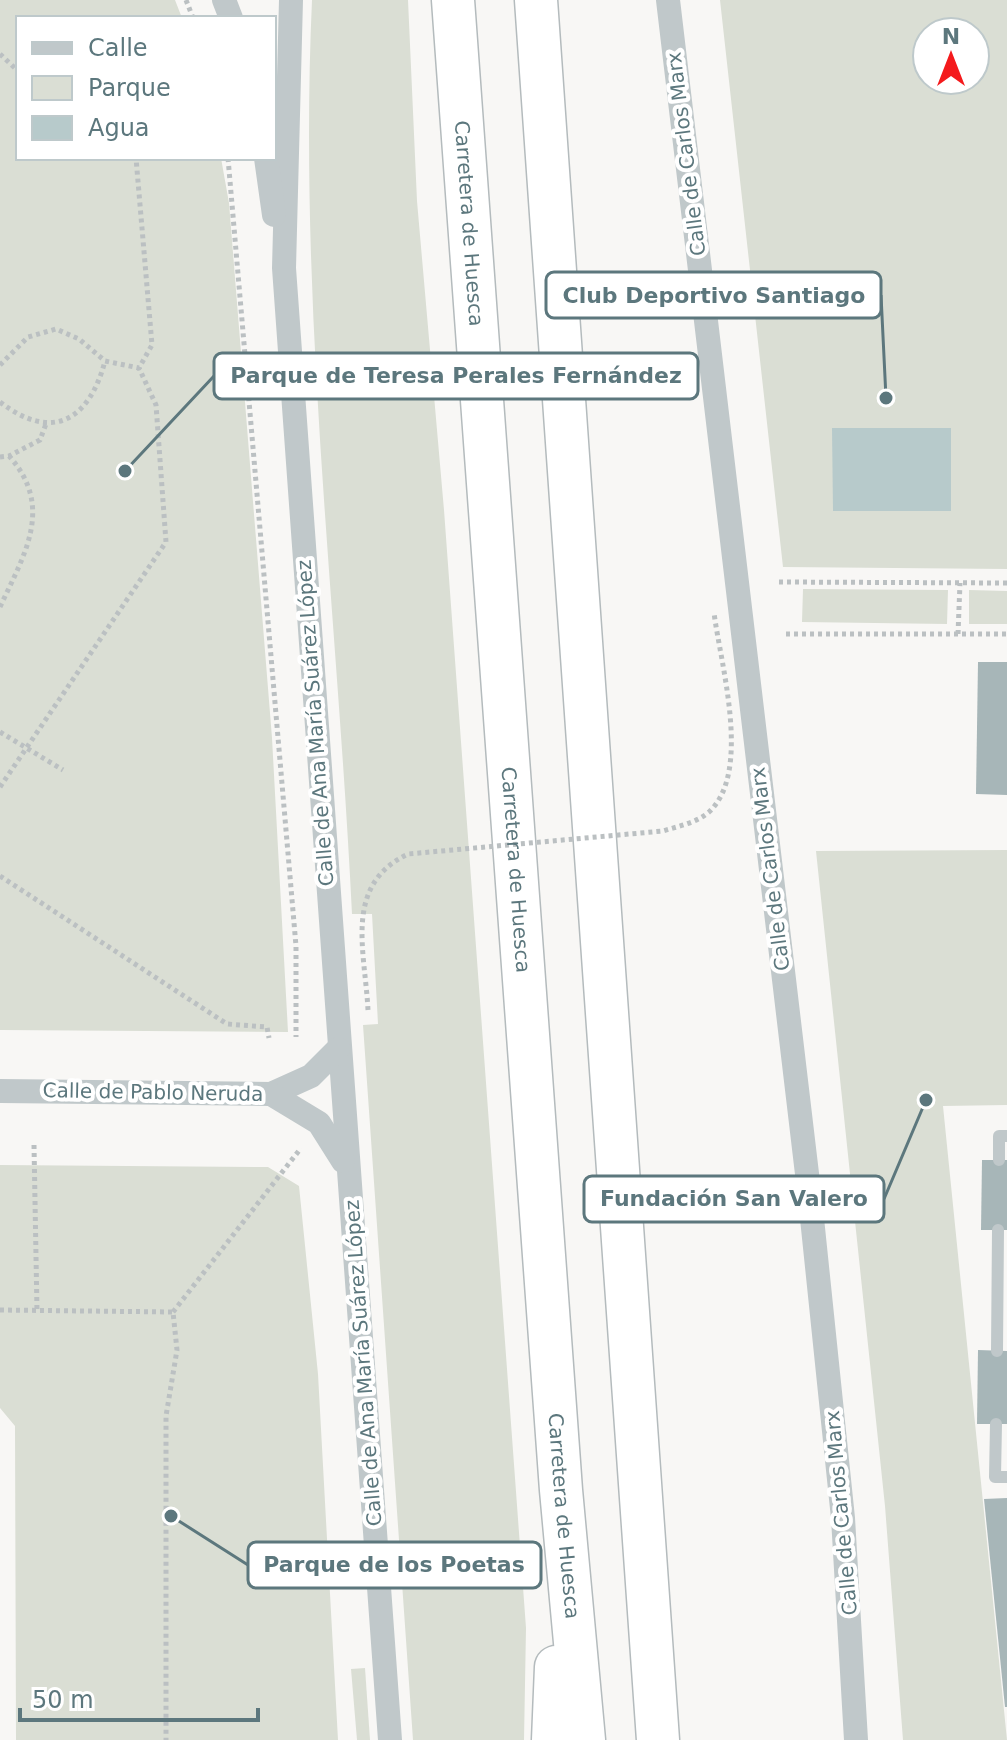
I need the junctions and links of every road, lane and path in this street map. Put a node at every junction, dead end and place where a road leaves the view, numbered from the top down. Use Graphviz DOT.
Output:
graph roads {
  1 [pos="291,0"];
  2 [pos="453,0"];
  3 [pos="536,0"];
  4 [pos="668,0"];
  5 [pos="0,54"];
  6 [pos="16,69"];
  7 [pos="136,160"];
  8 [pos="228,160"];
  9 [pos="266,160"];
  10 [pos="284,268"];
  11 [pos="105,361"];
  12 [pos="0,365"];
  13 [pos="139,368"];
  14 [pos="0,402"];
  15 [pos="46,424"];
  16 [pos="9,456"];
  17 [pos="0,457"];
  18 [pos="779,582"];
  19 [pos="960,583"];
  20 [pos="1007,583"];
  21 [pos="0,607"];
  22 [pos="714,613"];
  23 [pos="786,634"];
  24 [pos="958,634"];
  25 [pos="1007,634"];
  26 [pos="0,732"];
  27 [pos="24,747"];
  28 [pos="63,770"];
  29 [pos="0,787"];
  30 [pos="0,876"];
  31 [pos="368,1010"];
  32 [pos="296,1037"];
  33 [pos="269,1038"];
  34 [pos="338,1049"];
  35 [pos="0,1091"];
  36 [pos="271,1094"];
  37 [pos="1007,1136"];
  38 [pos="34,1145"];
  39 [pos="301,1148"];
  40 [pos="999,1160"];
  41 [pos="350,1178"];
  42 [pos="998,1230"];
  43 [pos="0,1310"];
  44 [pos="37,1311"];
  45 [pos="173,1312"];
  46 [pos="997,1351"];
  47 [pos="996,1424"];
  48 [pos="1007,1477"];
  49 [pos="561,1490"];
  50 [pos="166,1740"];
  51 [pos="390,1740"];
  52 [pos="553,1740"];
  53 [pos="584,1740"];
  54 [pos="658,1740"];
  55 [pos="856,1740"];
  1 -- 10 [label="street, Calle de Ana María Suárez López"];
  2 -- 49 [label="highway, Carretera de Huesca"];
  3 -- 54 [label="highway"];
  4 -- 55 [label="street, Calle de Carlos Marx"];
  5 -- 6 [label="path"];
  7 -- 13 [label="path"];
  8 -- 32 [label="path, Calle de Ana María Suárez López"];
  9 -- 10 [label="street, Calle de Ana María Suárez López"];
  10 -- 34 [label="street, Calle de Ana María Suárez López"];
  11 -- 12 [label="path"];
  11 -- 13 [label="path"];
  11 -- 15 [label="path"];
  13 -- 27 [label="path"];
  14 -- 15 [label="path"];
  15 -- 16 [label="path"];
  16 -- 17 [label="path"];
  16 -- 21 [label="path"];
  18 -- 19 [label="path"];
  19 -- 20 [label="path"];
  19 -- 24 [label="path"];
  22 -- 31 [label="path, bridge"];
  23 -- 24 [label="path"];
  24 -- 25 [label="path"];
  26 -- 27 [label="path"];
  27 -- 28 [label="path"];
  27 -- 29 [label="path"];
  30 -- 33 [label="path"];
  34 -- 36 [label="street, Calle de Pablo Neruda"];
  34 -- 41 [label="street, Calle de Ana María Suárez López"];
  35 -- 36 [label="street, Calle de Pablo Neruda"];
  36 -- 41 [label="street, Calle de Ana María Suárez López"];
  37 -- 40 [label="lane"];
  38 -- 44 [label="path"];
  39 -- 45 [label="path"];
  41 -- 51 [label="street, Calle de Ana María Suárez López"];
  42 -- 46 [label="lane"];
  43 -- 44 [label="path"];
  44 -- 45 [label="path"];
  45 -- 50 [label="path"];
  47 -- 48 [label="lane"];
  49 -- 52 [label="highway"];
  49 -- 53 [label="highway, Carretera de Huesca"];
}
